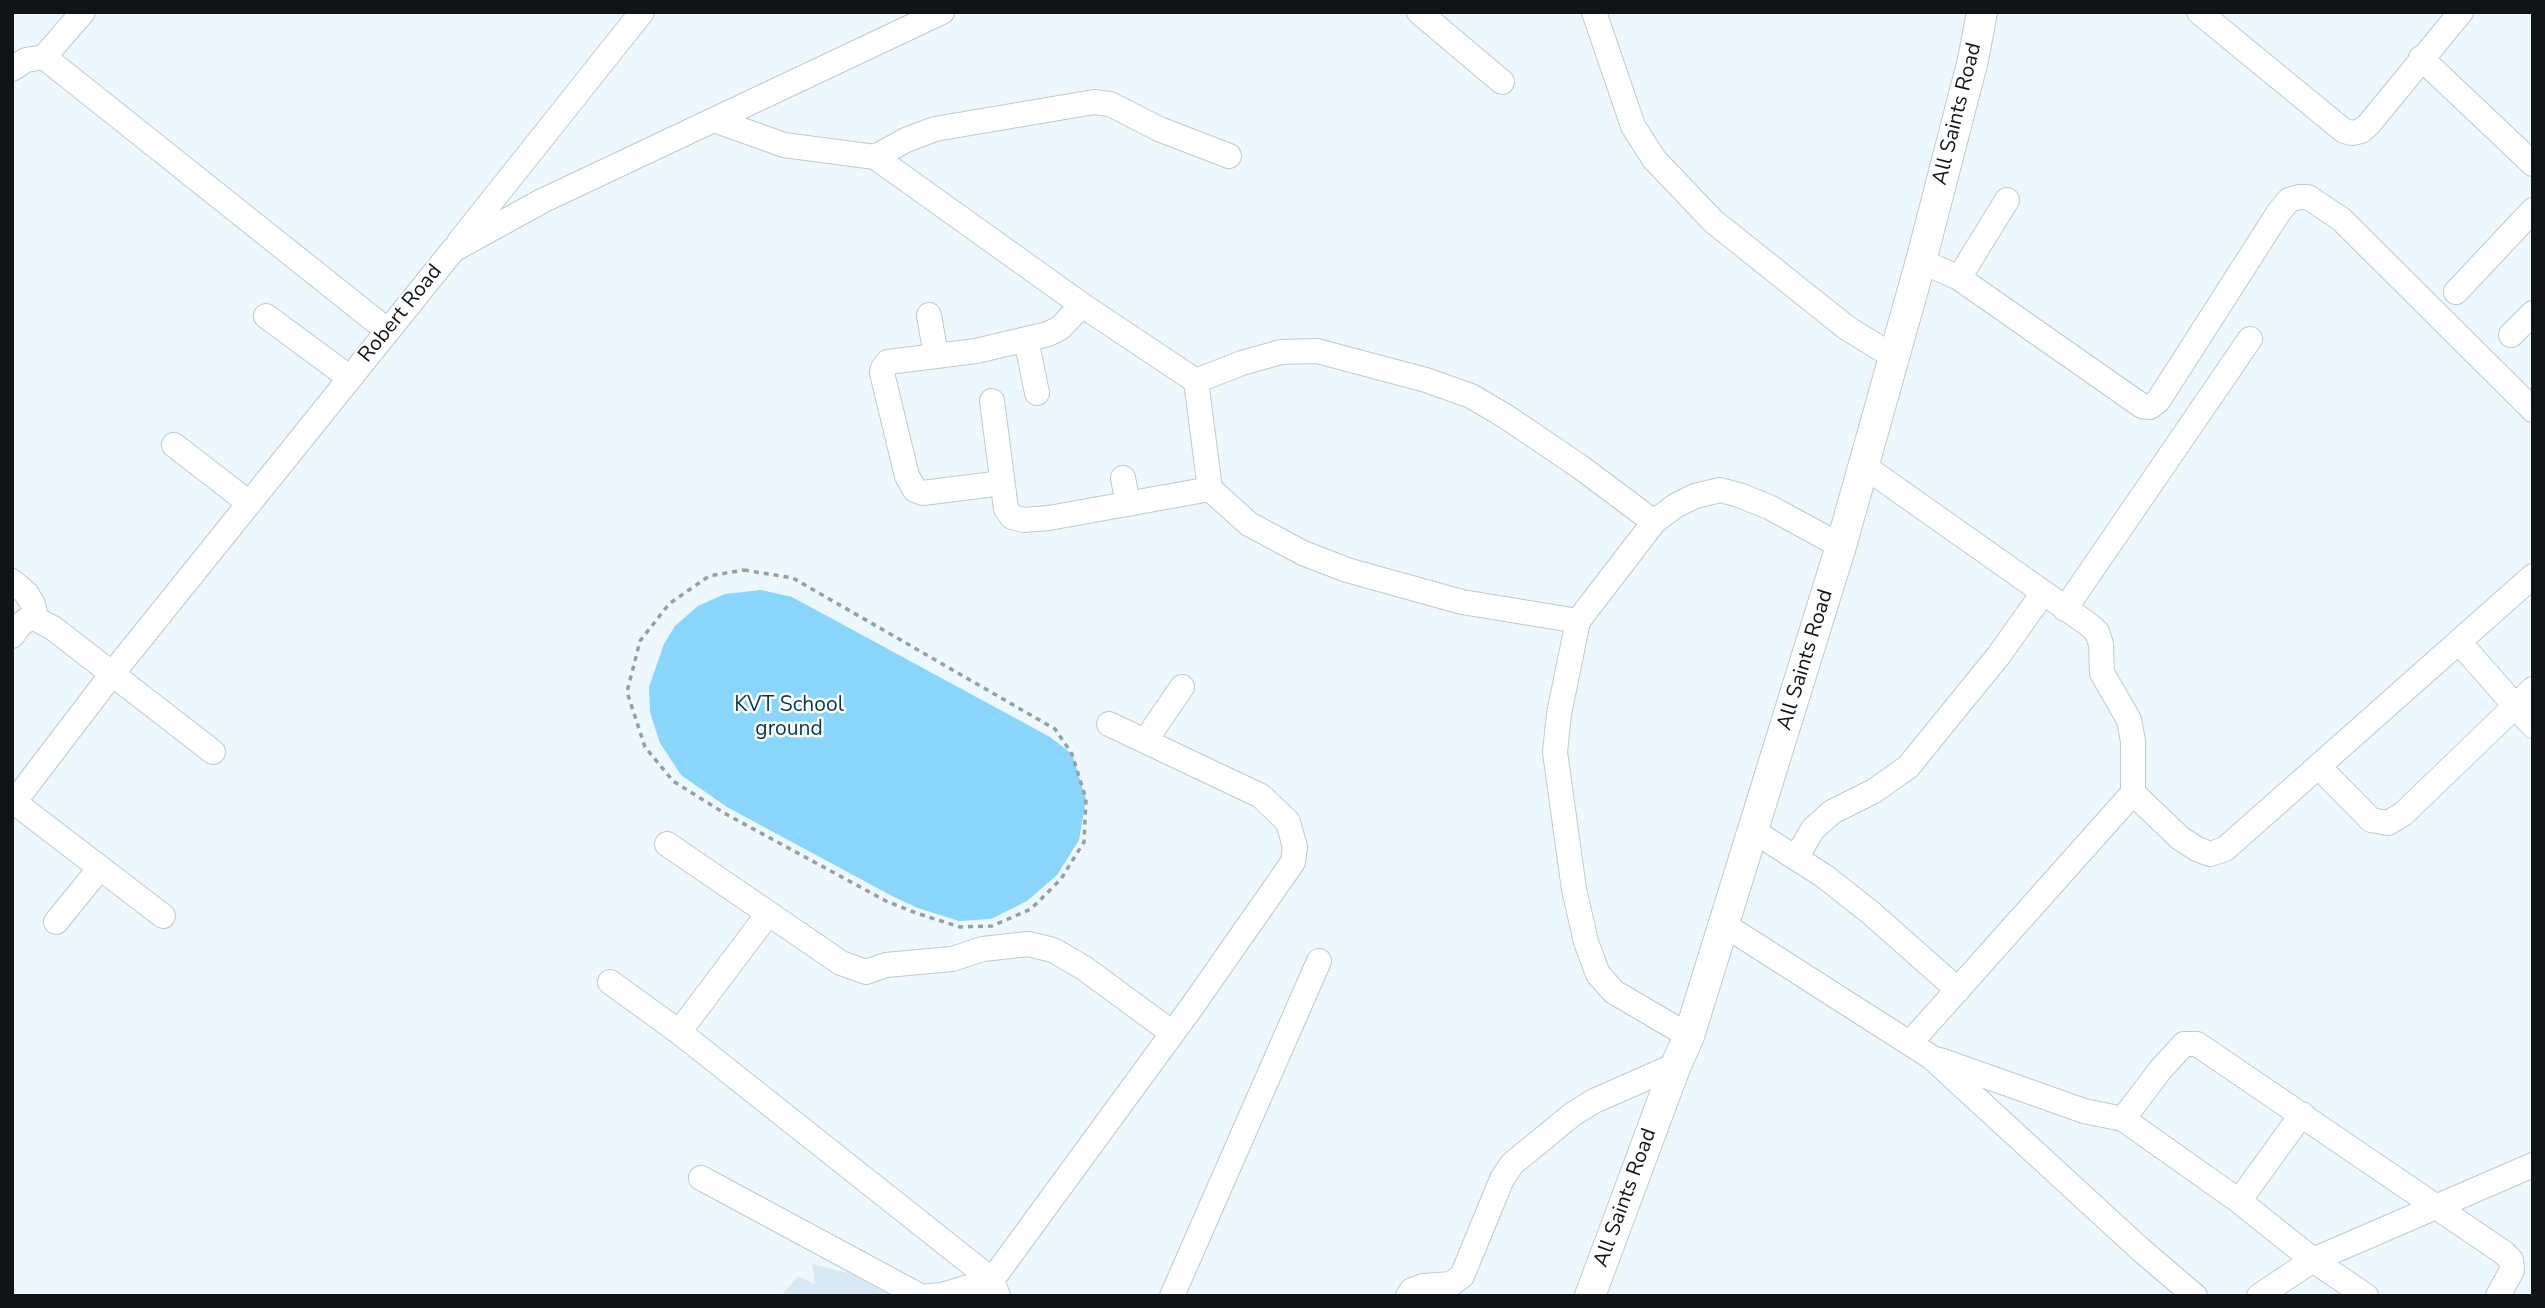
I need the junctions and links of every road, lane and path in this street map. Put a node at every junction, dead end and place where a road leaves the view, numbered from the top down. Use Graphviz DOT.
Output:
graph roads {
  1 [pos="83,12"];
  2 [pos="642,12"];
  3 [pos="942,12"];
  4 [pos="1419,12"];
  5 [pos="1594,12"];
  6 [pos="1982,12"];
  7 [pos="2199,12"];
  8 [pos="2461,12"];
  9 [pos="44,57"];
  10 [pos="2421,58"];
  11 [pos="12,69"];
  12 [pos="1502,82"];
  13 [pos="714,120"];
  14 [pos="1229,156"];
  15 [pos="875,157"];
  16 [pos="2533,164"];
  17 [pos="2007,200"];
  18 [pos="2533,210"];
  19 [pos="453,250"];
  20 [pos="1921,261"];
  21 [pos="1959,278"];
  22 [pos="2456,292"];
  23 [pos="1082,305"];
  24 [pos="2533,313"];
  25 [pos="929,315"];
  26 [pos="266,316"];
  27 [pos="388,331"];
  28 [pos="2511,335"];
  29 [pos="1026,339"];
  30 [pos="2250,339"];
  31 [pos="936,356"];
  32 [pos="1894,357"];
  33 [pos="350,379"];
  34 [pos="1196,381"];
  35 [pos="1037,393"];
  36 [pos="992,401"];
  37 [pos="2533,410"];
  38 [pos="174,445"];
  39 [pos="1864,466"];
  40 [pos="1123,478"];
  41 [pos="1002,483"];
  42 [pos="1210,489"];
  43 [pos="250,503"];
  44 [pos="1128,504"];
  45 [pos="1654,522"];
  46 [pos="1841,546"];
  47 [pos="2533,576"];
  48 [pos="12,581"];
  49 [pos="2043,593"];
  50 [pos="2065,609"];
  51 [pos="36,619"];
  52 [pos="1578,621"];
  53 [pos="12,636"];
  54 [pos="2459,642"];
  55 [pos="112,674"];
  56 [pos="1182,687"];
  57 [pos="2533,689"];
  58 [pos="2514,707"];
  59 [pos="1109,724"];
  60 [pos="2533,726"];
  61 [pos="1145,741"];
  62 [pos="213,752"];
  63 [pos="2319,767"];
  64 [pos="2133,793"];
  65 [pos="13,804"];
  66 [pos="1752,830"];
  67 [pos="667,845"];
  68 [pos="1796,858"];
  69 [pos="100,868"];
  70 [pos="886,901"];
  71 [pos="768,914"];
  72 [pos="163,916"];
  73 [pos="56,922"];
  74 [pos="1723,924"];
  75 [pos="1319,961"];
  76 [pos="610,982"];
  77 [pos="1958,990"];
  78 [pos="678,1032"];
  79 [pos="1171,1032"];
  80 [pos="1689,1036"];
  81 [pos="1911,1042"];
  82 [pos="1931,1057"];
  83 [pos="1676,1065"];
  84 [pos="2302,1114"];
  85 [pos="2123,1119"];
  86 [pos="2533,1165"];
  87 [pos="701,1178"];
  88 [pos="2239,1201"];
  89 [pos="2436,1207"];
  90 [pos="2313,1260"];
  91 [pos="995,1288"];
  92 [pos="920,1296"];
  93 [pos="928,1296"];
  94 [pos="1172,1296"];
  95 [pos="1408,1296"];
  96 [pos="1590,1296"];
  97 [pos="2195,1296"];
  98 [pos="2259,1296"];
  99 [pos="2366,1296"];
  100 [pos="2498,1296"];
  1 -- 9 [label="street"];
  2 -- 19 [label="street"];
  3 -- 13 [label="street, Robert Road"];
  4 -- 12 [label="street"];
  5 -- 32 [label="street"];
  6 -- 20 [label="main road, All Saints Road"];
  7 -- 10 [label="street"];
  8 -- 10 [label="street"];
  9 -- 11 [label="street"];
  9 -- 27 [label="street"];
  10 -- 16 [label="street"];
  13 -- 15 [label="street"];
  13 -- 19 [label="street, Robert Road"];
  14 -- 15 [label="street"];
  15 -- 23 [label="street"];
  17 -- 21 [label="street"];
  18 -- 22 [label="street"];
  19 -- 27 [label="street, Robert Road"];
  20 -- 21 [label="street"];
  20 -- 32 [label="main road, All Saints Road"];
  21 -- 37 [label="street"];
  23 -- 29 [label="street"];
  23 -- 34 [label="street"];
  24 -- 28 [label="street"];
  25 -- 31 [label="street"];
  26 -- 33 [label="street"];
  27 -- 33 [label="street, Robert Road"];
  29 -- 31 [label="street"];
  29 -- 35 [label="street"];
  30 -- 50 [label="street"];
  31 -- 41 [label="street"];
  32 -- 39 [label="main road, All Saints Road"];
  33 -- 43 [label="street, Robert Road"];
  34 -- 42 [label="street"];
  34 -- 45 [label="street"];
  36 -- 41 [label="street"];
  38 -- 43 [label="street"];
  39 -- 46 [label="main road, All Saints Road"];
  39 -- 49 [label="street"];
  40 -- 44 [label="street"];
  41 -- 44 [label="street"];
  42 -- 44 [label="street"];
  42 -- 52 [label="street"];
  43 -- 55 [label="street, Robert Road"];
  45 -- 46 [label="street"];
  45 -- 52 [label="street"];
  46 -- 66 [label="main road, All Saints Road"];
  47 -- 54 [label="street"];
  48 -- 51 [label="street"];
  49 -- 50 [label="street"];
  49 -- 68 [label="street"];
  50 -- 64 [label="street"];
  51 -- 53 [label="street"];
  51 -- 55 [label="street"];
  52 -- 80 [label="street"];
  54 -- 58 [label="street"];
  54 -- 63 [label="street"];
  55 -- 62 [label="street"];
  55 -- 65 [label="street, Robert Road"];
  56 -- 61 [label="street"];
  57 -- 58 [label="street"];
  58 -- 60 [label="street"];
  58 -- 63 [label="street"];
  59 -- 61 [label="street"];
  61 -- 79 [label="street"];
  63 -- 64 [label="street"];
  64 -- 77 [label="street"];
  65 -- 69 [label="street"];
  66 -- 68 [label="street"];
  66 -- 74 [label="main road, All Saints Road"];
  67 -- 71 [label="street"];
  68 -- 77 [label="street"];
  69 -- 72 [label="street"];
  69 -- 73 [label="street"];
  70 -- 70 [label="path"];
  71 -- 78 [label="street"];
  71 -- 79 [label="street"];
  74 -- 80 [label="main road, All Saints Road"];
  74 -- 81 [label="street"];
  75 -- 94 [label="street"];
  76 -- 78 [label="street"];
  77 -- 81 [label="street"];
  78 -- 91 [label="street"];
  79 -- 91 [label="street"];
  80 -- 83 [label="main road, All Saints Road"];
  81 -- 82 [label="street"];
  82 -- 85 [label="street"];
  82 -- 97 [label="street"];
  83 -- 95 [label="street"];
  83 -- 96 [label="main road, All Saints Road"];
  84 -- 85 [label="street"];
  84 -- 88 [label="street"];
  84 -- 89 [label="street"];
  85 -- 88 [label="street"];
  86 -- 89 [label="street"];
  87 -- 92 [label="street"];
  88 -- 90 [label="street"];
  89 -- 90 [label="street"];
  89 -- 100 [label="street"];
  90 -- 98 [label="street"];
  90 -- 99 [label="street"];
  91 -- 93 [label="street"];
}
